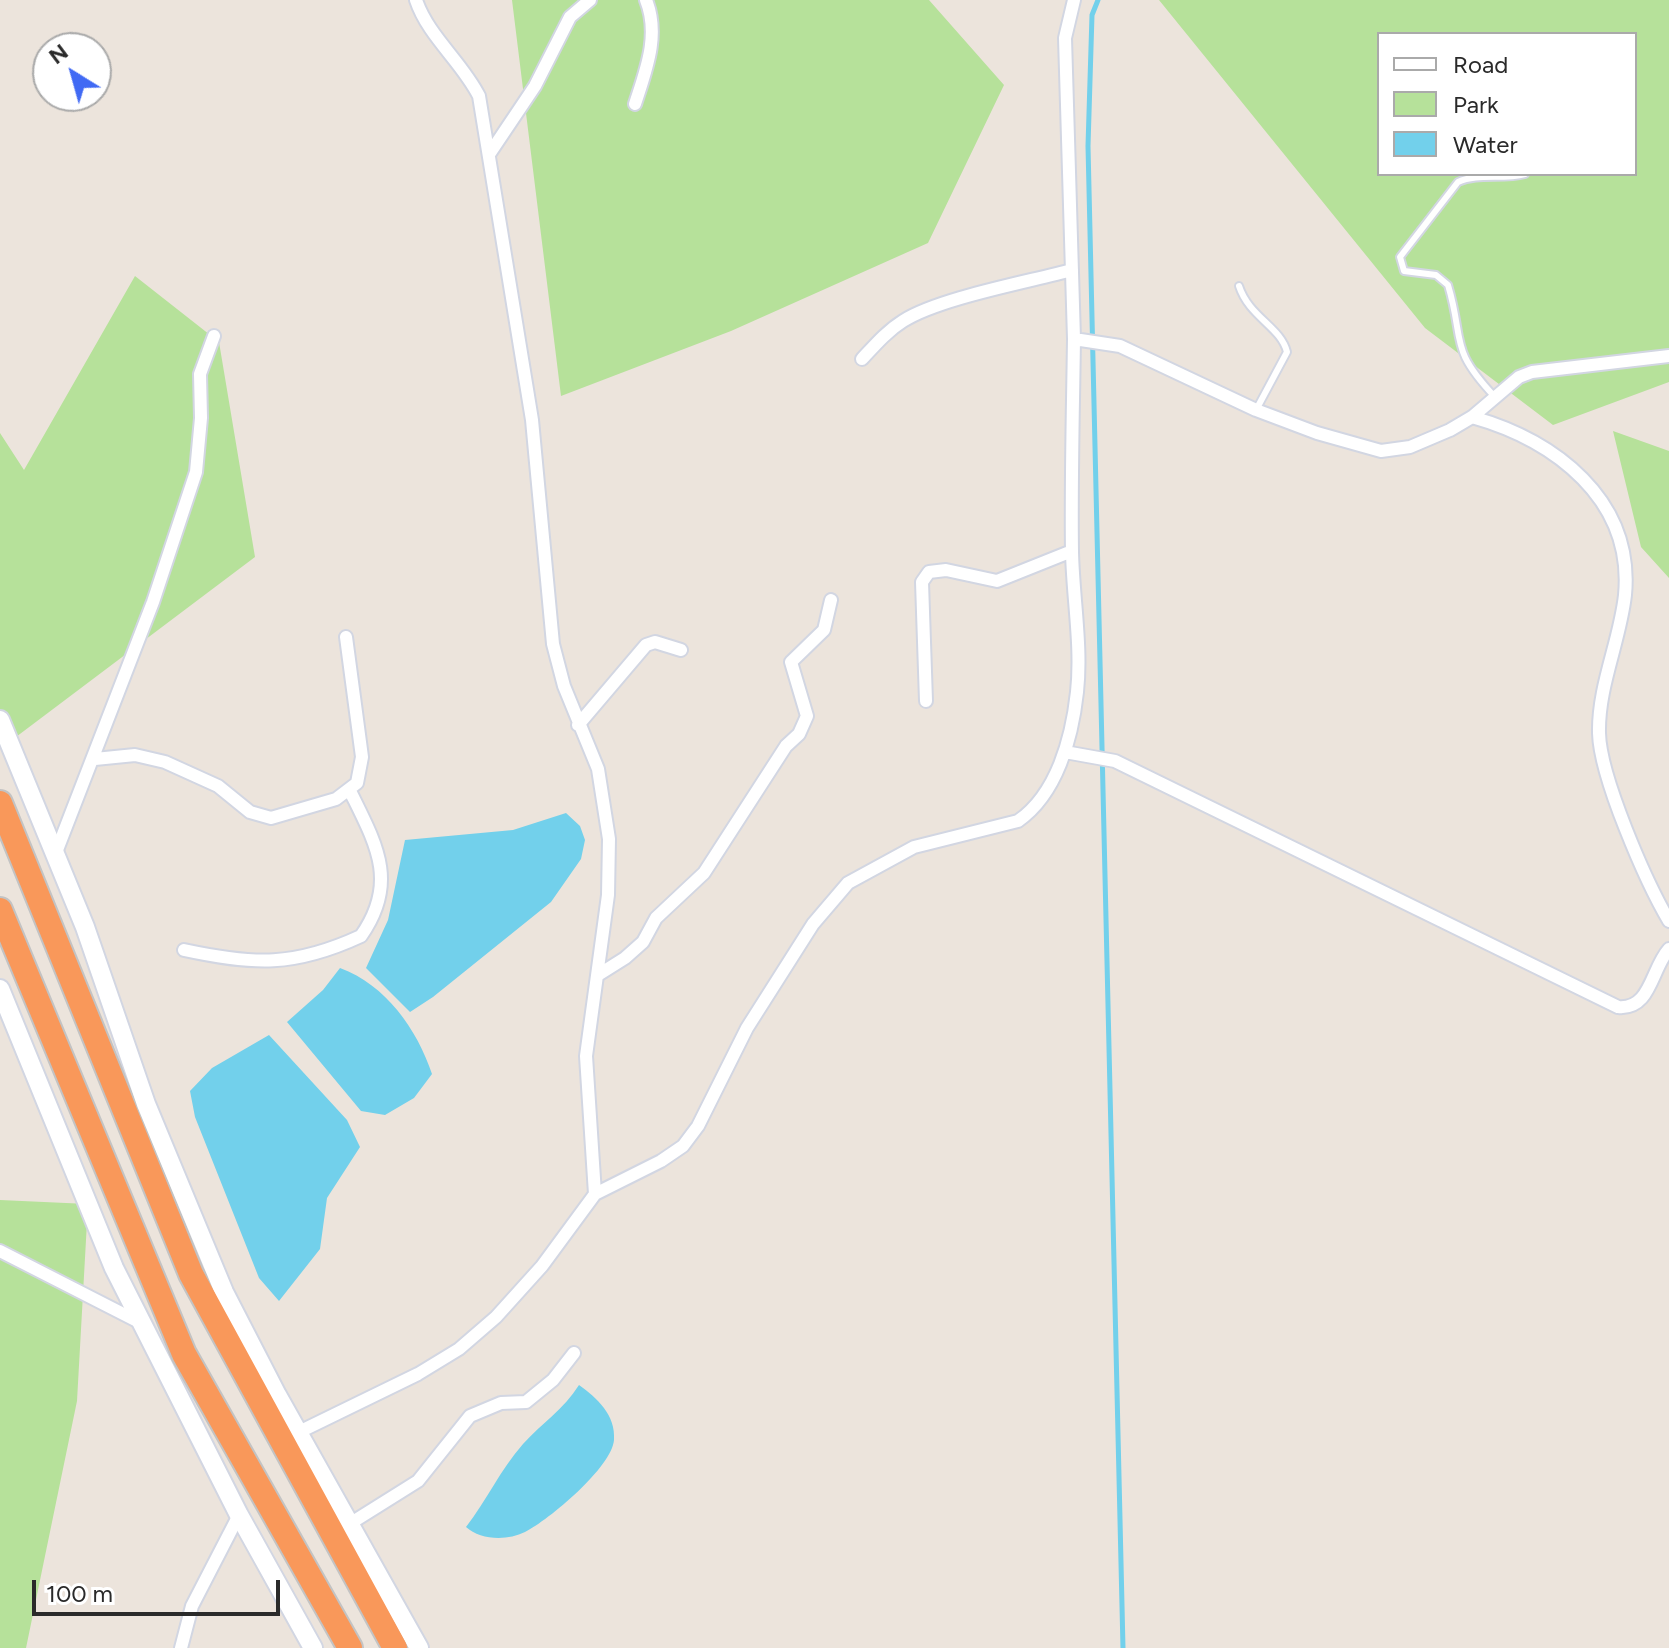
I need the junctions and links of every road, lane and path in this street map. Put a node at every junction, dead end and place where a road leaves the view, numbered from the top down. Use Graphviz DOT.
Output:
graph roads {
  1 [pos="416,0"];
  2 [pos="590,0"];
  3 [pos="646,0"];
  4 [pos="1074,0"];
  5 [pos="635,104"];
  6 [pos="490,153"];
  7 [pos="1514,176"];
  8 [pos="1072,270"];
  9 [pos="1239,286"];
  10 [pos="214,336"];
  11 [pos="1078,339"];
  12 [pos="1669,356"];
  13 [pos="862,359"];
  14 [pos="1495,397"];
  15 [pos="1256,410"];
  16 [pos="1472,417"];
  17 [pos="1072,551"];
  18 [pos="831,600"];
  19 [pos="346,637"];
  20 [pos="681,650"];
  21 [pos="926,701"];
  22 [pos="0,720"];
  23 [pos="578,725"];
  24 [pos="1065,752"];
  25 [pos="95,759"];
  26 [pos="350,791"];
  27 [pos="0,803"];
  28 [pos="55,855"];
  29 [pos="0,910"];
  30 [pos="1669,921"];
  31 [pos="1669,949"];
  32 [pos="184,950"];
  33 [pos="598,975"];
  34 [pos="0,989"];
  35 [pos="595,1194"];
  36 [pos="0,1251"];
  37 [pos="139,1322"];
  38 [pos="574,1353"];
  39 [pos="299,1432"];
  40 [pos="239,1515"];
  41 [pos="351,1523"];
  42 [pos="181,1648"];
  43 [pos="313,1648"];
  44 [pos="350,1648"];
  45 [pos="395,1648"];
  46 [pos="419,1648"];
  1 -- 6 [label="street"];
  2 -- 6 [label="street"];
  3 -- 5 [label="street"];
  4 -- 8 [label="street"];
  6 -- 23 [label="street"];
  7 -- 14 [label="lane"];
  8 -- 11 [label="street"];
  8 -- 13 [label="street"];
  9 -- 15 [label="lane"];
  10 -- 25 [label="street"];
  11 -- 15 [label="street"];
  11 -- 17 [label="street"];
  12 -- 14 [label="street"];
  14 -- 16 [label="street"];
  15 -- 16 [label="street"];
  16 -- 30 [label="street"];
  17 -- 21 [label="street"];
  17 -- 24 [label="street"];
  18 -- 33 [label="street"];
  19 -- 26 [label="street"];
  20 -- 23 [label="street"];
  22 -- 28 [label="street"];
  23 -- 33 [label="street"];
  24 -- 31 [label="street"];
  24 -- 35 [label="street"];
  25 -- 26 [label="street"];
  25 -- 28 [label="street"];
  26 -- 32 [label="street"];
  27 -- 45 [label="highway"];
  28 -- 39 [label="street"];
  29 -- 44 [label="highway"];
  33 -- 35 [label="street"];
  34 -- 37 [label="street"];
  35 -- 39 [label="street"];
  36 -- 37 [label="street"];
  37 -- 40 [label="street"];
  38 -- 41 [label="street"];
  39 -- 41 [label="street"];
  40 -- 42 [label="street"];
  40 -- 43 [label="street"];
  41 -- 46 [label="street"];
}
